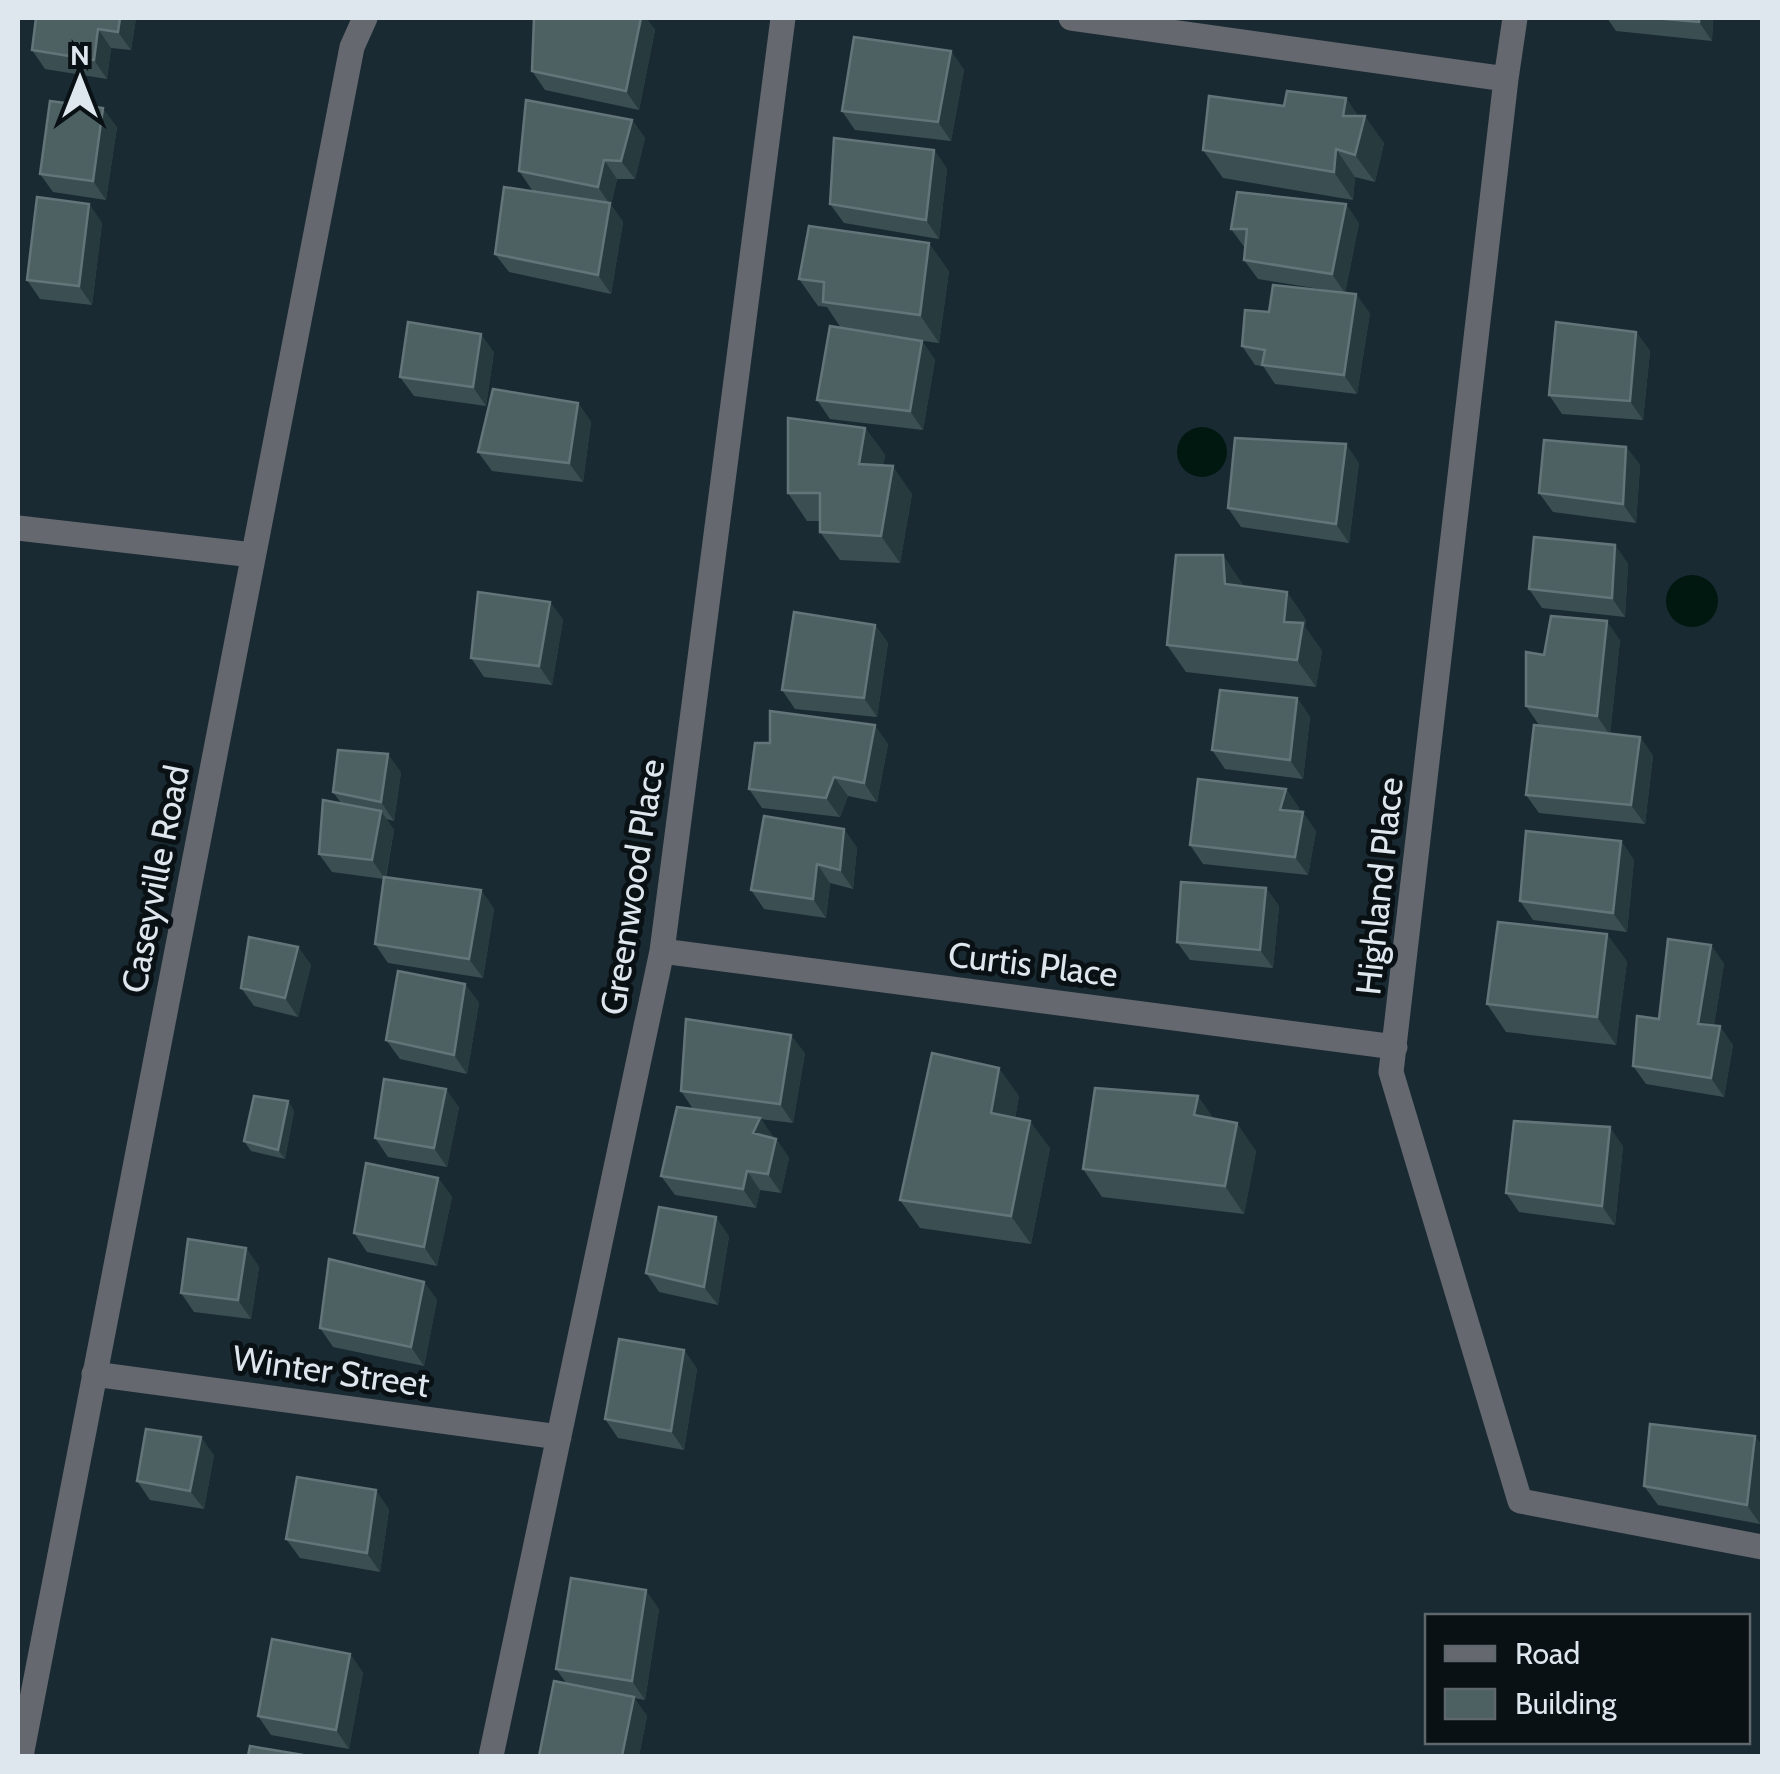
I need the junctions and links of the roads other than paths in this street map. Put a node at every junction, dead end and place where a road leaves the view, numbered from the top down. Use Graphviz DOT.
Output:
graph roads {
  1 [pos="365,18"];
  2 [pos="782,18"];
  3 [pos="1071,18"];
  4 [pos="1514,18"];
  5 [pos="1506,78"];
  6 [pos="18,528"];
  7 [pos="253,555"];
  8 [pos="662,951"];
  9 [pos="1396,1047"];
  10 [pos="94,1374"];
  11 [pos="560,1437"];
  12 [pos="1762,1547"];
  13 [pos="21,1756"];
  14 [pos="491,1756"];
  1 -- 7 [label="street, Caseyville Road"];
  2 -- 8 [label="street, Greenwood Place"];
  3 -- 5 [label="street"];
  4 -- 5 [label="street, Highland Place"];
  5 -- 9 [label="street, Highland Place"];
  6 -- 7 [label="street"];
  7 -- 10 [label="street, Caseyville Road"];
  8 -- 9 [label="street, Curtis Place"];
  8 -- 11 [label="street, Greenwood Place"];
  9 -- 12 [label="street, Highland Place"];
  10 -- 11 [label="street, Winter Street"];
  10 -- 13 [label="street, Caseyville Road"];
  11 -- 14 [label="street, Greenwood Place"];
}
